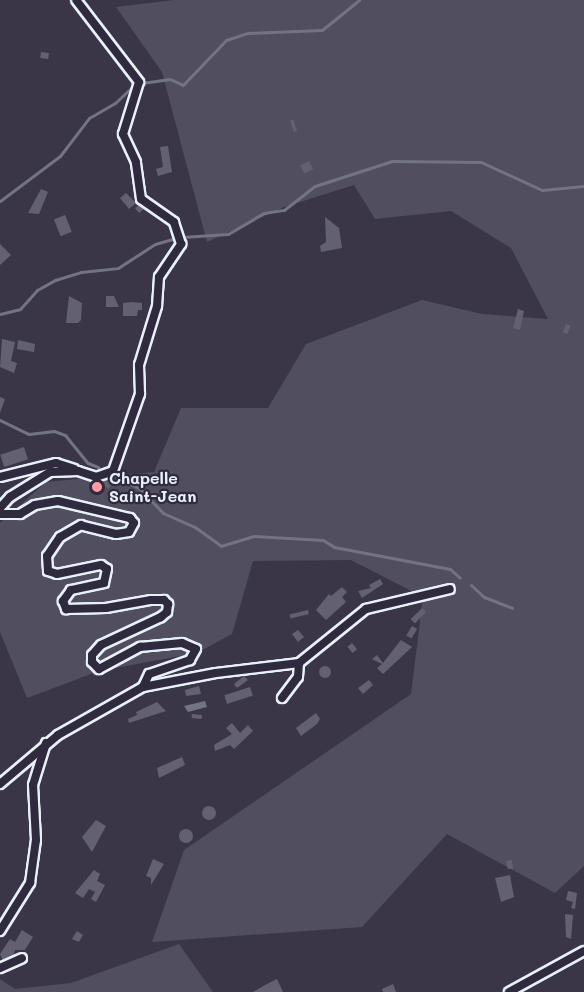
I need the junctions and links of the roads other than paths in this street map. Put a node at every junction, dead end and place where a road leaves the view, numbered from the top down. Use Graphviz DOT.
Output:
graph roads {
  1 [pos="76,0"];
  2 [pos="78,471"];
  3 [pos="0,477"];
  4 [pos="0,508"];
  5 [pos="0,514"];
  6 [pos="450,589"];
  7 [pos="299,663"];
  8 [pos="143,687"];
  9 [pos="282,698"];
  10 [pos="46,743"];
  11 [pos="0,784"];
  12 [pos="0,931"];
  13 [pos="584,951"];
  14 [pos="22,958"];
  15 [pos="0,968"];
  16 [pos="509,992"];
  1 -- 2 [label="street"];
  2 -- 3 [label="street"];
  2 -- 4 [label="street"];
  5 -- 8 [label="street"];
  6 -- 7 [label="street"];
  7 -- 8 [label="street"];
  7 -- 9 [label="street"];
  8 -- 10 [label="street"];
  10 -- 11 [label="street"];
  10 -- 12 [label="street"];
  13 -- 16 [label="street"];
  14 -- 15 [label="street"];
}
